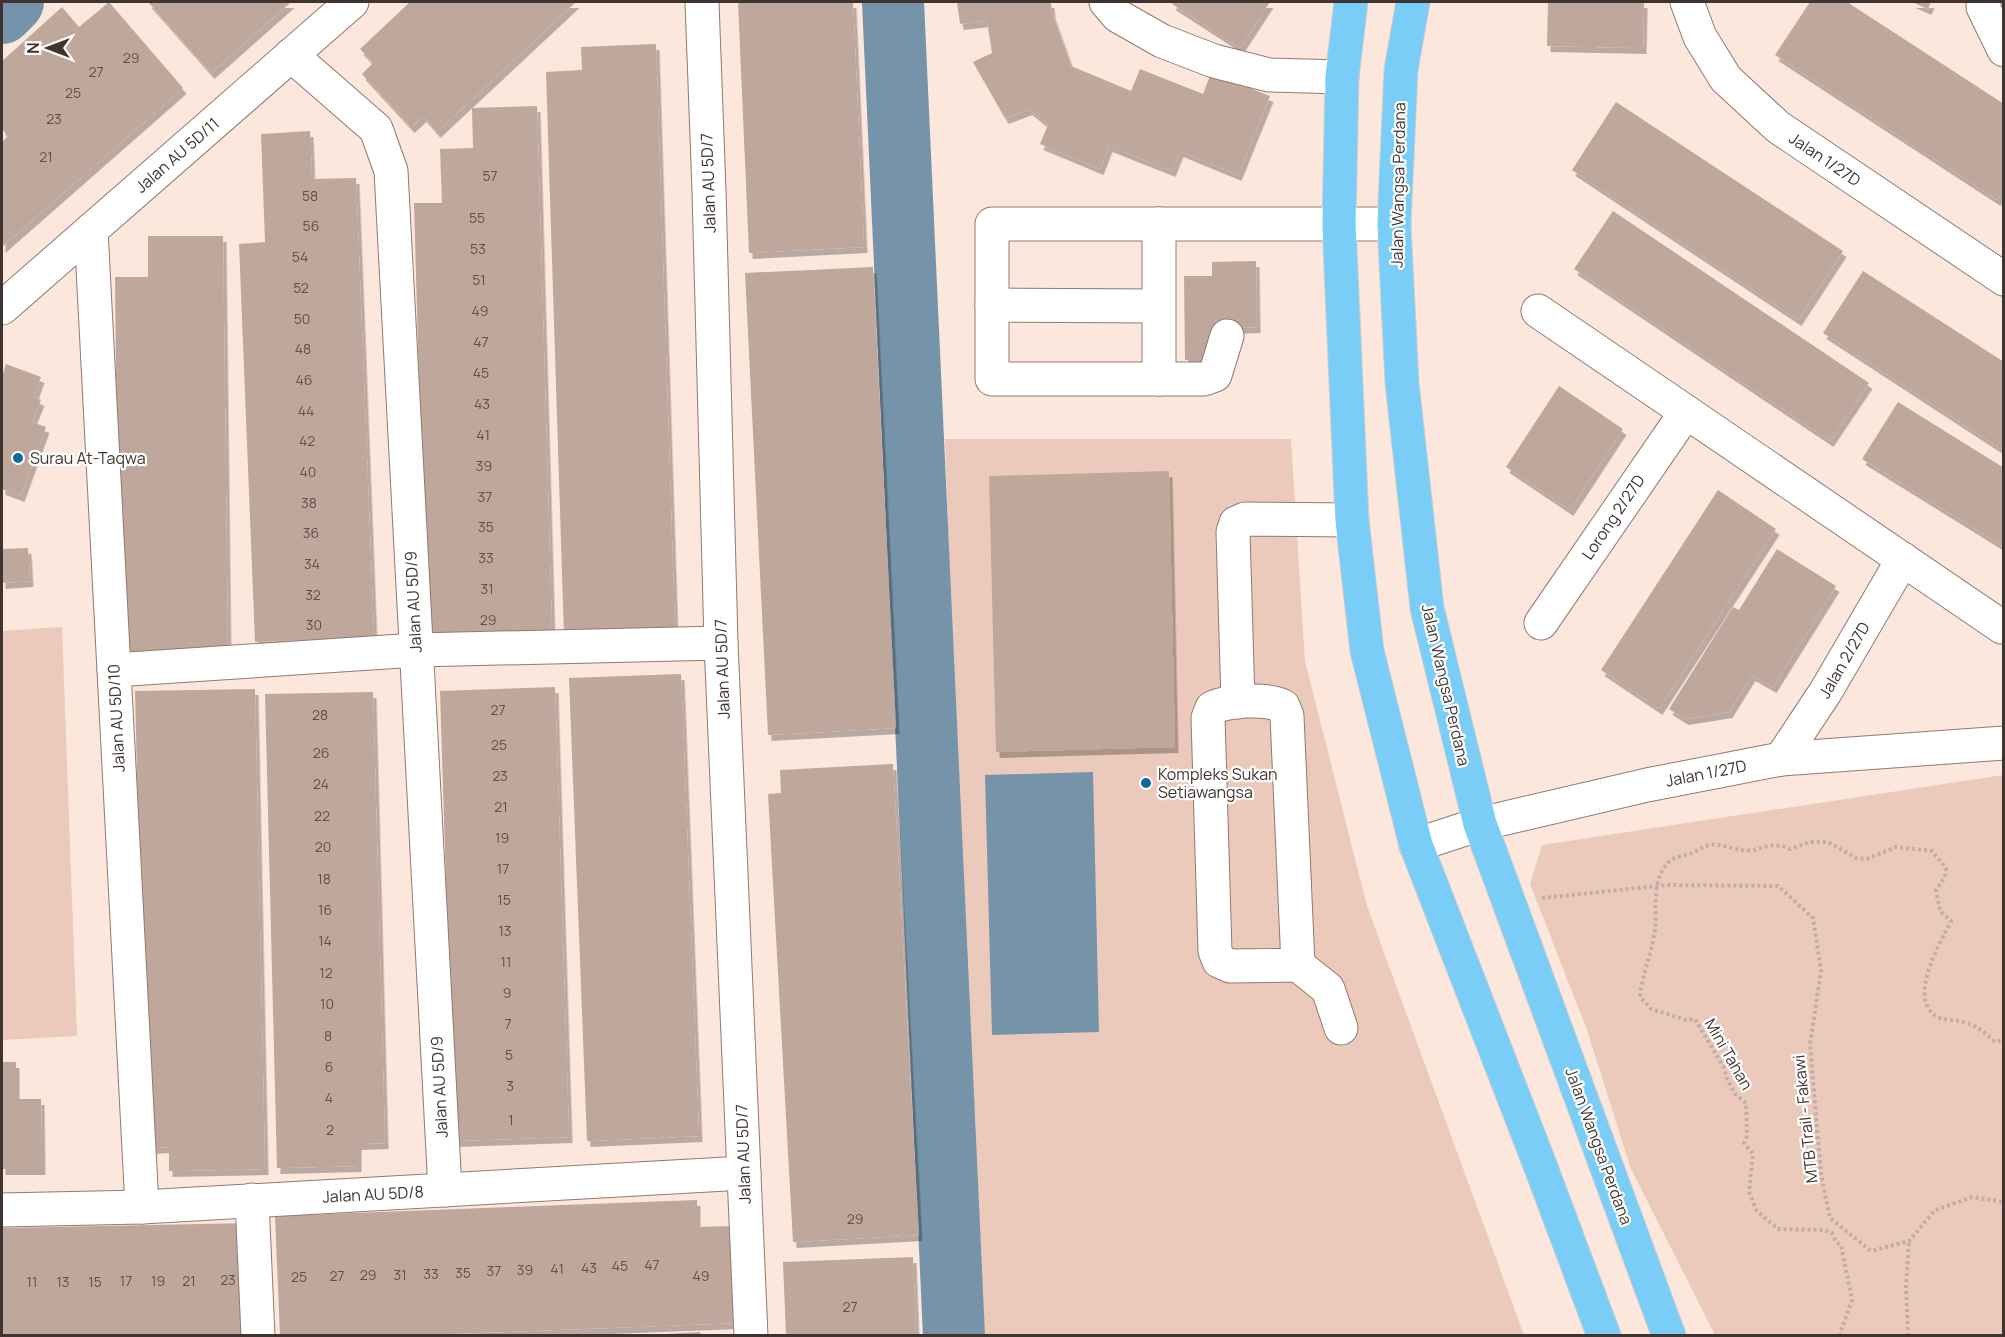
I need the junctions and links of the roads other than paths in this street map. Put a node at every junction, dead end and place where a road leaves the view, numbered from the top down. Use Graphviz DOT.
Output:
graph roads {
  1 [pos="352,2"];
  2 [pos="702,2"];
  3 [pos="1106,2"];
  4 [pos="1352,2"];
  5 [pos="1413,2"];
  6 [pos="1687,2"];
  7 [pos="1984,2"];
  8 [pos="2004,50"];
  9 [pos="291,55"];
  10 [pos="1342,77"];
  11 [pos="1159,224"];
  12 [pos="1394,224"];
  13 [pos="1339,225"];
  14 [pos="91,230"];
  15 [pos="2004,279"];
  16 [pos="992,305"];
  17 [pos="1158,306"];
  18 [pos="2,308"];
  19 [pos="1538,311"];
  20 [pos="1227,336"];
  21 [pos="1159,379"];
  22 [pos="1686,412"];
  23 [pos="1352,520"];
  24 [pos="1903,559"];
  25 [pos="1541,623"];
  26 [pos="2002,627"];
  27 [pos="721,643"];
  28 [pos="416,650"];
  29 [pos="114,670"];
  30 [pos="1238,702"];
  31 [pos="2004,744"];
  32 [pos="1781,759"];
  33 [pos="1480,824"];
  34 [pos="1416,845"];
  35 [pos="1298,965"];
  36 [pos="1341,1028"];
  37 [pos="744,1173"];
  38 [pos="445,1190"];
  39 [pos="252,1200"];
  40 [pos="142,1207"];
  41 [pos="2,1210"];
  42 [pos="258,1335"];
  43 [pos="751,1335"];
  44 [pos="1604,1335"];
  45 [pos="1670,1335"];
  1 -- 9 [label="street, Jalan AU 5D/11"];
  2 -- 27 [label="street, Jalan AU 5D/7"];
  3 -- 10 [label="street"];
  4 -- 10 [label="main road"];
  5 -- 12 [label="main road, Jalan Wangsa Perdana"];
  6 -- 15 [label="street, Jalan 1/27D"];
  7 -- 8 [label="street"];
  9 -- 14 [label="street, Jalan AU 5D/11"];
  9 -- 28 [label="street, Jalan AU 5D/9"];
  10 -- 13 [label="main road"];
  11 -- 13 [label="street"];
  11 -- 16 [label="street"];
  11 -- 17 [label="street"];
  12 -- 13 [label="street"];
  12 -- 33 [label="main road, Jalan Wangsa Perdana"];
  13 -- 23 [label="main road"];
  14 -- 18 [label="street, Jalan AU 5D/11"];
  14 -- 29 [label="street, Jalan AU 5D/10"];
  16 -- 17 [label="street"];
  16 -- 21 [label="street"];
  17 -- 21 [label="street"];
  19 -- 22 [label="street"];
  20 -- 21 [label="street"];
  22 -- 24 [label="street"];
  22 -- 25 [label="street, Lorong 2/27D"];
  23 -- 30 [label="street"];
  23 -- 34 [label="main road"];
  24 -- 26 [label="street"];
  24 -- 32 [label="street, Jalan 2/27D"];
  27 -- 28 [label="street"];
  27 -- 37 [label="street, Jalan AU 5D/7"];
  28 -- 29 [label="street"];
  28 -- 38 [label="street, Jalan AU 5D/9"];
  29 -- 40 [label="street, Jalan AU 5D/10"];
  30 -- 35 [label="street"];
  30 -- 35 [label="street"];
  31 -- 32 [label="street, Jalan 1/27D"];
  32 -- 33 [label="street, Jalan 1/27D"];
  33 -- 34 [label="street, Jalan 1/27D"];
  33 -- 45 [label="main road, Jalan Wangsa Perdana"];
  34 -- 44 [label="main road"];
  35 -- 36 [label="street"];
  37 -- 38 [label="street, Jalan AU 5D/8"];
  37 -- 43 [label="street, Jalan AU 5D/7"];
  38 -- 39 [label="street, Jalan AU 5D/8"];
  39 -- 40 [label="street, Jalan AU 5D/8"];
  39 -- 42 [label="street"];
  40 -- 41 [label="street, Jalan AU 5D/8"];
}
